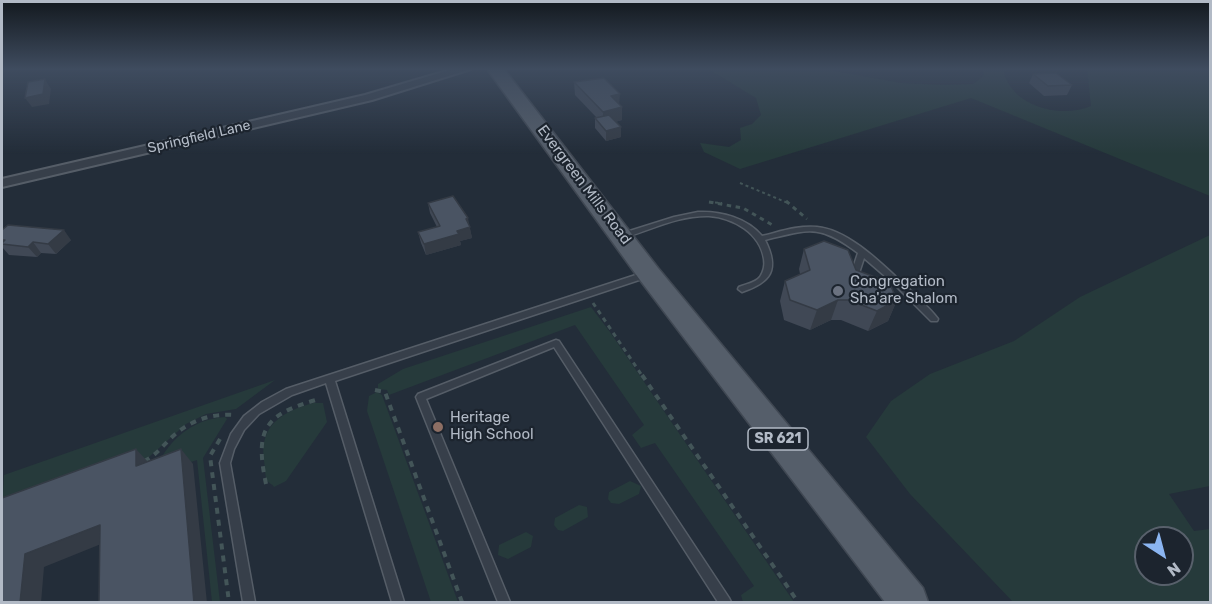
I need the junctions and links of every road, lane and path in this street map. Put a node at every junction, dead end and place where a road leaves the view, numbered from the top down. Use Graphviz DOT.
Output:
graph roads {
  1 [pos="371,97"];
  2 [pos="516,97"];
  3 [pos="2,183"];
  4 [pos="740,183"];
  5 [pos="709,202"];
  6 [pos="816,229"];
  7 [pos="782,234"];
  8 [pos="622,236"];
  9 [pos="760,239"];
  10 [pos="862,253"];
  11 [pos="649,274"];
  12 [pos="855,282"];
  13 [pos="742,289"];
  14 [pos="587,294"];
  15 [pos="934,319"];
  16 [pos="330,380"];
  17 [pos="375,390"];
  18 [pos="316,400"];
  19 [pos="229,423"];
  20 [pos="224,431"];
  21 [pos="135,464"];
  22 [pos="266,484"];
  23 [pos="229,603"];
  24 [pos="249,603"];
  25 [pos="398,603"];
  26 [pos="462,603"];
  27 [pos="504,603"];
  28 [pos="725,603"];
  29 [pos="798,603"];
  30 [pos="909,603"];
  1 -- 3 [label="street, Springfield Lane"];
  2 -- 8 [label="main road, Evergreen Mills Road / SR 621"];
  4 -- 6 [label="path"];
  5 -- 7 [label="path"];
  6 -- 7 [label="lane"];
  6 -- 10 [label="lane"];
  7 -- 9 [label="lane"];
  8 -- 9 [label="lane"];
  8 -- 11 [label="main road, Evergreen Mills Road / SR 621"];
  9 -- 13 [label="lane"];
  10 -- 12 [label="lane"];
  10 -- 15 [label="lane"];
  11 -- 14 [label="lane"];
  11 -- 30 [label="main road, SR 621"];
  14 -- 16 [label="lane"];
  14 -- 29 [label="path"];
  16 -- 24 [label="lane"];
  16 -- 25 [label="lane"];
  17 -- 26 [label="path"];
  18 -- 22 [label="path"];
  19 -- 21 [label="path"];
  20 -- 23 [label="path"];
  27 -- 28 [label="lane"];
}
